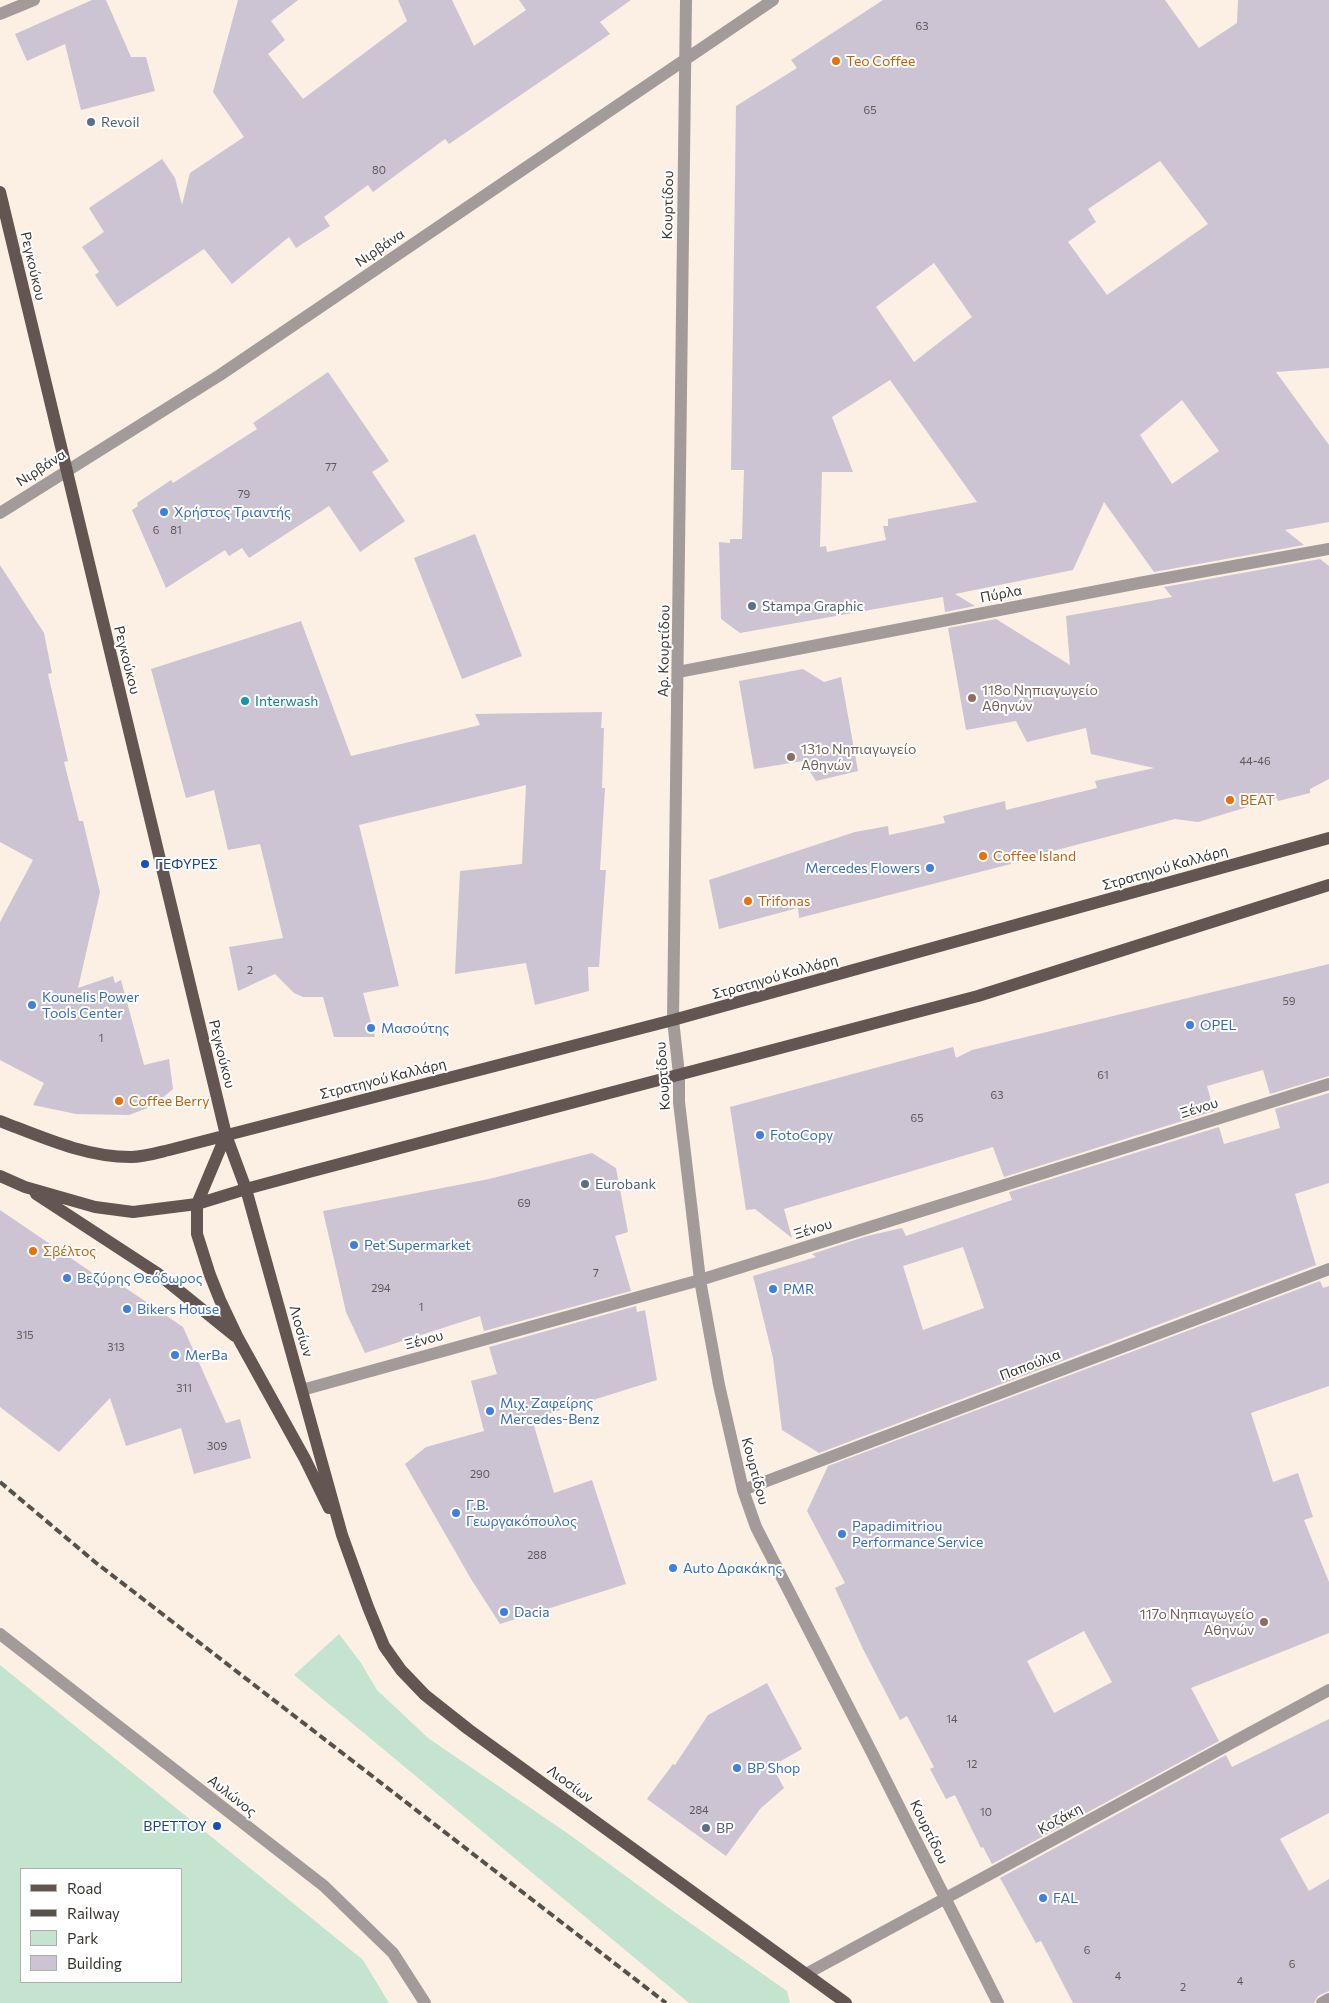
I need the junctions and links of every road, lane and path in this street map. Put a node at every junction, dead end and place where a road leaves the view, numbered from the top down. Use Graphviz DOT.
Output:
graph roads {
  1 [pos="34,0"];
  2 [pos="686,0"];
  3 [pos="773,0"];
  4 [pos="0,14"];
  5 [pos="685,59"];
  6 [pos="0,192"];
  7 [pos="681,410"];
  8 [pos="66,470"];
  9 [pos="0,513"];
  10 [pos="1329,549"];
  11 [pos="678,672"];
  12 [pos="1329,838"];
  13 [pos="1329,885"];
  14 [pos="676,892"];
  15 [pos="674,1020"];
  16 [pos="679,1074"];
  17 [pos="1329,1084"];
  18 [pos="0,1121"];
  19 [pos="226,1135"];
  20 [pos="0,1176"];
  21 [pos="25,1188"];
  22 [pos="246,1189"];
  23 [pos="197,1204"];
  24 [pos="1329,1270"];
  25 [pos="700,1280"];
  26 [pos="238,1338"];
  27 [pos="302,1390"];
  28 [pos="743,1490"];
  29 [pos="342,1535"];
  30 [pos="0,1634"];
  31 [pos="1329,1690"];
  32 [pos="945,1899"];
  33 [pos="806,1974"];
  34 [pos="1329,1999"];
  35 [pos="424,2003"];
  36 [pos="846,2003"];
  37 [pos="998,2003"];
  38 [pos="1322,2003"];
  1 -- 4 [label="street"];
  2 -- 5 [label="street, Κουρτίδου"];
  3 -- 5 [label="street, Νιρβάνα"];
  5 -- 7 [label="street, Κουρτίδου"];
  5 -- 8 [label="street, Νιρβάνα"];
  6 -- 8 [label="main road, Ρεγκούκου"];
  7 -- 11 [label="street, Αρ. Κουρτίδου"];
  8 -- 9 [label="street, Νιρβάνα"];
  8 -- 19 [label="main road, Ρεγκούκου"];
  10 -- 11 [label="street, Πύρλα"];
  11 -- 14 [label="street, Αρ. Κουρτίδου"];
  12 -- 15 [label="main road, Στρατηγού Καλλάρη"];
  13 -- 16 [label="main road"];
  14 -- 15 [label="street, Κουρτίδου"];
  15 -- 16 [label="street, Κουρτίδου"];
  15 -- 19 [label="main road, Στρατηγού Καλλάρη"];
  16 -- 22 [label="main road"];
  16 -- 25 [label="street, Κουρτίδου"];
  17 -- 25 [label="street, Ξένου"];
  18 -- 19 [label="main road"];
  19 -- 22 [label="main road, Λιοσίων"];
  19 -- 23 [label="main road"];
  20 -- 21 [label="main road"];
  21 -- 23 [label="main road"];
  21 -- 26 [label="main road"];
  22 -- 23 [label="main road"];
  22 -- 27 [label="main road, Λιοσίων"];
  23 -- 26 [label="main road, Λιοσίων"];
  24 -- 28 [label="street, Παπούλια"];
  25 -- 27 [label="street, Ξένου"];
  25 -- 28 [label="street, Κουρτίδου"];
  26 -- 29 [label="main road, Λιοσίων"];
  27 -- 29 [label="main road, Λιοσίων"];
  28 -- 32 [label="street, Κουρτίδου"];
  29 -- 33 [label="main road, Λιοσίων"];
  30 -- 35 [label="street, Αυλώνος"];
  31 -- 32 [label="street, Κοζάκη"];
  32 -- 33 [label="street, Κοζάκη"];
  32 -- 37 [label="street, Κουρτίδου"];
  33 -- 36 [label="main road, Λιοσίων"];
  34 -- 38 [label="street"];
}
